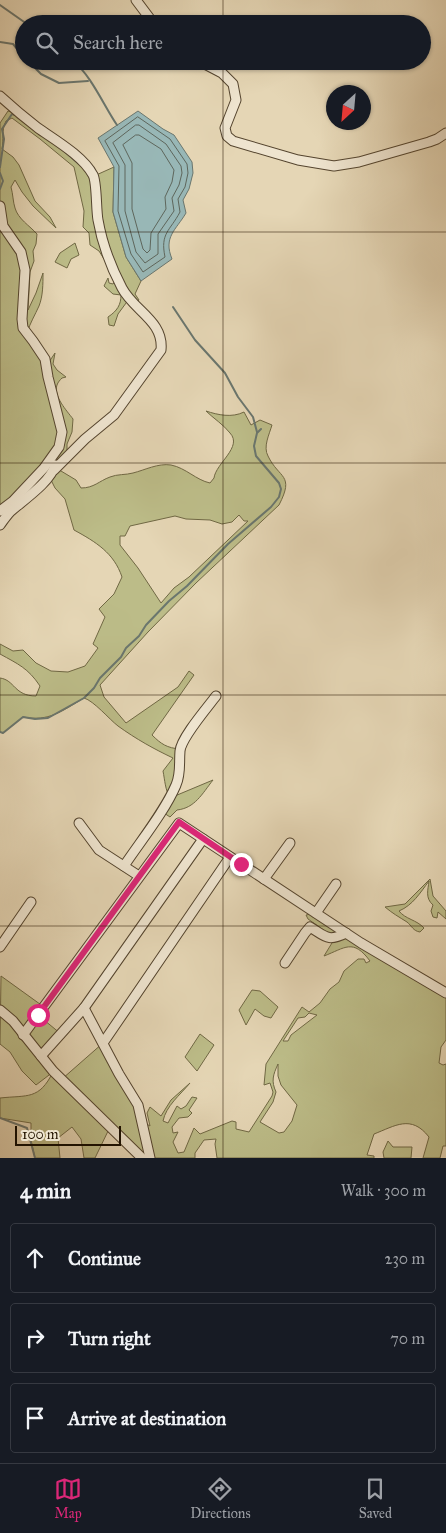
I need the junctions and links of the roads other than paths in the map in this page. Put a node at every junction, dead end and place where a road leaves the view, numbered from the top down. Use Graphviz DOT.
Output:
graph roads {
  1 [pos="136,0"];
  2 [pos="147,15"];
  3 [pos="215,70"];
  4 [pos="0,96"];
  5 [pos="446,133"];
  6 [pos="0,206"];
  7 [pos="58,447"];
  8 [pos="54,470"];
  9 [pos="0,511"];
  10 [pos="0,525"];
  11 [pos="216,696"];
  12 [pos="79,823"];
  13 [pos="203,839"];
  14 [pos="290,843"];
  15 [pos="230,856"];
  16 [pos="124,866"];
  17 [pos="139,876"];
  18 [pos="264,879"];
  19 [pos="336,884"];
  20 [pos="31,902"];
  21 [pos="316,914"];
  22 [pos="346,933"];
  23 [pos="0,947"];
  24 [pos="285,963"];
  25 [pos="446,993"];
  26 [pos="84,1008"];
  27 [pos="0,1010"];
  28 [pos="23,1035"];
  29 [pos="103,1043"];
  30 [pos="41,1056"];
  31 [pos="142,1158"];
  32 [pos="150,1158"];
  1 -- 2 [label="street"];
  3 -- 5 [label="street"];
  4 -- 8 [label="street"];
  6 -- 7 [label="street"];
  7 -- 8 [label="street"];
  7 -- 9 [label="street"];
  8 -- 10 [label="street"];
  11 -- 16 [label="street"];
  12 -- 16 [label="street"];
  13 -- 15 [label="street"];
  13 -- 17 [label="street"];
  13 -- 26 [label="street"];
  14 -- 18 [label="street"];
  15 -- 18 [label="street"];
  15 -- 29 [label="street"];
  16 -- 17 [label="street"];
  17 -- 28 [label="street"];
  18 -- 21 [label="street"];
  19 -- 21 [label="street"];
  20 -- 23 [label="street"];
  21 -- 22 [label="street"];
  22 -- 24 [label="street"];
  22 -- 25 [label="street"];
  26 -- 29 [label="street"];
  26 -- 30 [label="street"];
  27 -- 28 [label="street"];
  28 -- 30 [label="street"];
  29 -- 32 [label="street"];
  30 -- 31 [label="street"];
}
